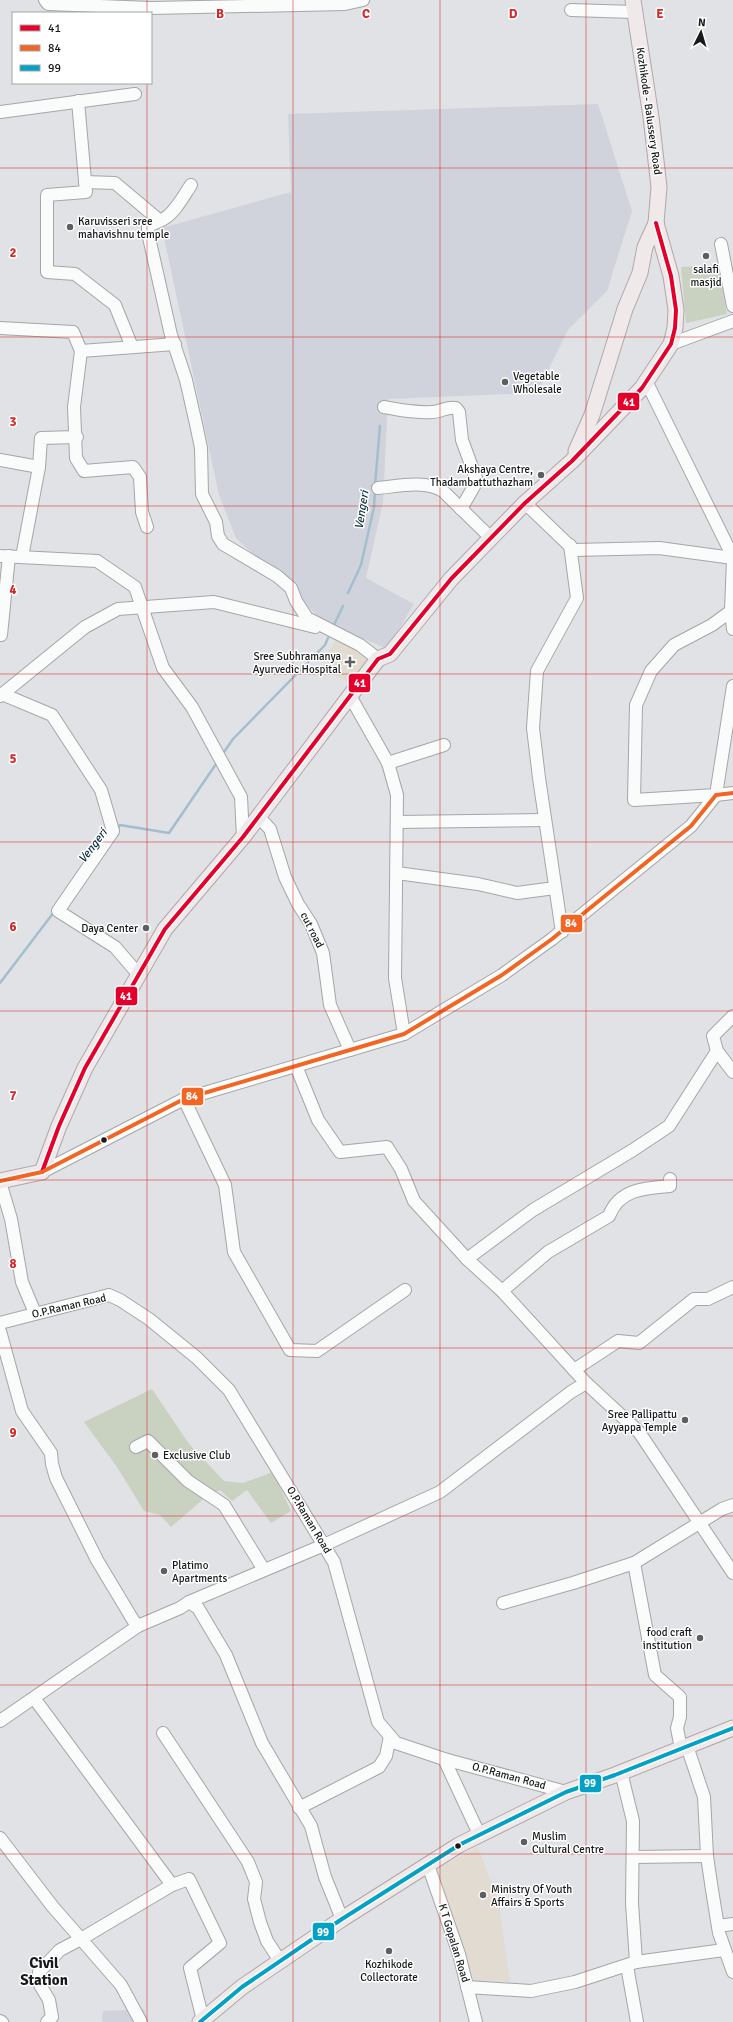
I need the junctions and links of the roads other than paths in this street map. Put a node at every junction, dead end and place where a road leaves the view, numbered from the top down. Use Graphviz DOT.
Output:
graph roads {
  1 [pos="45,0"];
  2 [pos="363,0"];
  3 [pos="633,6"];
  4 [pos="571,10"];
  5 [pos="134,94"];
  6 [pos="78,101"];
  7 [pos="0,112"];
  8 [pos="86,182"];
  9 [pos="191,185"];
  10 [pos="160,220"];
  11 [pos="656,223"];
  12 [pos="721,244"];
  13 [pos="733,306"];
  14 [pos="733,321"];
  15 [pos="0,328"];
  16 [pos="175,344"];
  17 [pos="670,344"];
  18 [pos="132,347"];
  19 [pos="81,351"];
  20 [pos="646,381"];
  21 [pos="384,406"];
  22 [pos="77,437"];
  23 [pos="0,460"];
  24 [pos="572,461"];
  25 [pos="39,467"];
  26 [pos="378,488"];
  27 [pos="525,503"];
  28 [pos="461,509"];
  29 [pos="147,527"];
  30 [pos="491,538"];
  31 [pos="570,545"];
  32 [pos="4,556"];
  33 [pos="22,557"];
  34 [pos="733,558"];
  35 [pos="141,607"];
  36 [pos="731,611"];
  37 [pos="733,629"];
  38 [pos="330,631"];
  39 [pos="1,636"];
  40 [pos="378,658"];
  41 [pos="733,686"];
  42 [pos="1,695"];
  43 [pos="350,696"];
  44 [pos="731,717"];
  45 [pos="444,745"];
  46 [pos="388,763"];
  47 [pos="733,793"];
  48 [pos="716,795"];
  49 [pos="258,816"];
  50 [pos="545,820"];
  51 [pos="397,822"];
  52 [pos="243,837"];
  53 [pos="397,873"];
  54 [pos="555,888"];
  55 [pos="562,932"];
  56 [pos="139,975"];
  57 [pos="733,1016"];
  58 [pos="404,1034"];
  59 [pos="350,1050"];
  60 [pos="717,1051"];
  61 [pos="296,1066"];
  62 [pos="733,1071"];
  63 [pos="184,1099"];
  64 [pos="42,1172"];
  65 [pos="670,1179"];
  66 [pos="0,1182"];
  67 [pos="467,1259"];
  68 [pos="733,1287"];
  69 [pos="405,1290"];
  70 [pos="502,1291"];
  71 [pos="35,1313"];
  72 [pos="0,1323"];
  73 [pos="0,1332"];
  74 [pos="574,1370"];
  75 [pos="586,1383"];
  76 [pos="136,1447"];
  77 [pos="733,1505"];
  78 [pos="699,1523"];
  79 [pos="324,1545"];
  80 [pos="634,1563"];
  81 [pos="264,1570"];
  82 [pos="733,1572"];
  83 [pos="189,1602"];
  84 [pos="503,1603"];
  85 [pos="138,1626"];
  86 [pos="34,1698"];
  87 [pos="0,1721"];
  88 [pos="733,1728"];
  89 [pos="163,1733"];
  90 [pos="390,1736"];
  91 [pos="684,1748"];
  92 [pos="444,1759"];
  93 [pos="621,1772"];
  94 [pos="566,1792"];
  95 [pos="299,1808"];
  96 [pos="479,1834"];
  97 [pos="0,1838"];
  98 [pos="707,1856"];
  99 [pos="634,1857"];
  100 [pos="428,1865"];
  101 [pos="172,1885"];
  102 [pos="342,1918"];
  103 [pos="733,1924"];
  104 [pos="718,1926"];
  105 [pos="81,1938"];
  106 [pos="724,1950"];
  107 [pos="280,1961"];
  108 [pos="631,1964"];
  109 [pos="733,1972"];
  110 [pos="467,1987"];
  111 [pos="201,2021"];
  112 [pos="47,2022"];
  113 [pos="141,2022"];
  114 [pos="476,2022"];
  115 [pos="637,2022"];
  1 -- 2 [label="street"];
  3 -- 4 [label="street"];
  3 -- 11 [label="main road, Kozhikode - Balussery Road"];
  5 -- 6 [label="street"];
  6 -- 7 [label="street"];
  6 -- 8 [label="street"];
  8 -- 10 [label="street"];
  8 -- 18 [label="street"];
  9 -- 10 [label="street"];
  10 -- 16 [label="street"];
  11 -- 17 [label="main road"];
  11 -- 24 [label="main road"];
  12 -- 13 [label="street"];
  14 -- 17 [label="street"];
  15 -- 19 [label="street"];
  16 -- 18 [label="street"];
  16 -- 38 [label="street"];
  17 -- 20 [label="main road"];
  18 -- 19 [label="street"];
  19 -- 22 [label="street"];
  20 -- 24 [label="main road"];
  20 -- 34 [label="street"];
  21 -- 28 [label="street"];
  22 -- 25 [label="street"];
  22 -- 29 [label="street"];
  23 -- 25 [label="street"];
  24 -- 27 [label="main road"];
  25 -- 33 [label="street"];
  26 -- 28 [label="street"];
  27 -- 30 [label="main road"];
  27 -- 31 [label="street"];
  28 -- 30 [label="street"];
  30 -- 40 [label="main road"];
  31 -- 34 [label="street"];
  31 -- 50 [label="street"];
  32 -- 33 [label="street"];
  32 -- 39 [label="street"];
  33 -- 35 [label="street"];
  34 -- 36 [label="street"];
  35 -- 38 [label="street"];
  35 -- 42 [label="street"];
  35 -- 52 [label="street"];
  36 -- 37 [label="street"];
  36 -- 48 [label="street"];
  38 -- 40 [label="street"];
  40 -- 43 [label="main road"];
  41 -- 44 [label="street"];
  42 -- 56 [label="street"];
  43 -- 46 [label="street"];
  43 -- 49 [label="main road"];
  44 -- 48 [label="street"];
  45 -- 46 [label="street"];
  46 -- 51 [label="street"];
  47 -- 48 [label="street"];
  48 -- 55 [label="street"];
  49 -- 52 [label="main road"];
  49 -- 59 [label="street, cut road"];
  50 -- 51 [label="street"];
  50 -- 54 [label="street"];
  51 -- 53 [label="street"];
  52 -- 56 [label="main road"];
  53 -- 54 [label="street"];
  53 -- 58 [label="street"];
  54 -- 55 [label="street"];
  55 -- 58 [label="street"];
  56 -- 64 [label="main road"];
  57 -- 60 [label="street"];
  58 -- 59 [label="street"];
  59 -- 61 [label="street"];
  60 -- 62 [label="street"];
  60 -- 67 [label="street"];
  61 -- 63 [label="street"];
  61 -- 67 [label="street"];
  63 -- 64 [label="street"];
  63 -- 69 [label="street"];
  64 -- 66 [label="main road"];
  65 -- 70 [label="street"];
  66 -- 71 [label="street"];
  67 -- 70 [label="street"];
  68 -- 74 [label="street"];
  70 -- 74 [label="street"];
  71 -- 72 [label="street, O.P.Raman Road"];
  71 -- 79 [label="street, O.P.Raman Road"];
  73 -- 85 [label="street"];
  74 -- 75 [label="street"];
  75 -- 78 [label="street"];
  75 -- 79 [label="street"];
  76 -- 81 [label="street"];
  77 -- 78 [label="street"];
  78 -- 80 [label="street"];
  78 -- 82 [label="street"];
  79 -- 81 [label="street"];
  79 -- 90 [label="street, O.P.Raman Road"];
  80 -- 84 [label="street"];
  80 -- 91 [label="street"];
  81 -- 83 [label="street"];
  83 -- 85 [label="street"];
  83 -- 95 [label="street"];
  85 -- 86 [label="street"];
  86 -- 87 [label="street"];
  86 -- 101 [label="street"];
  88 -- 91 [label="main road"];
  89 -- 107 [label="street"];
  90 -- 92 [label="street, O.P.Raman Road"];
  90 -- 95 [label="street"];
  91 -- 93 [label="main road"];
  91 -- 98 [label="street"];
  92 -- 94 [label="street, O.P.Raman Road"];
  92 -- 96 [label="street"];
  93 -- 94 [label="main road"];
  93 -- 99 [label="street"];
  94 -- 96 [label="main road"];
  95 -- 102 [label="street"];
  96 -- 100 [label="main road"];
  97 -- 105 [label="street"];
  98 -- 99 [label="street"];
  98 -- 104 [label="street"];
  99 -- 108 [label="street"];
  100 -- 102 [label="main road"];
  100 -- 110 [label="street, K T Gopalan Road"];
  101 -- 105 [label="street"];
  101 -- 111 [label="street"];
  102 -- 107 [label="main road"];
  103 -- 104 [label="street"];
  104 -- 106 [label="street"];
  105 -- 112 [label="street"];
  105 -- 113 [label="street"];
  106 -- 108 [label="street"];
  106 -- 109 [label="street"];
  107 -- 111 [label="main road"];
  108 -- 110 [label="street"];
  108 -- 115 [label="street"];
  110 -- 114 [label="street, K T Gopalan Road"];
}
